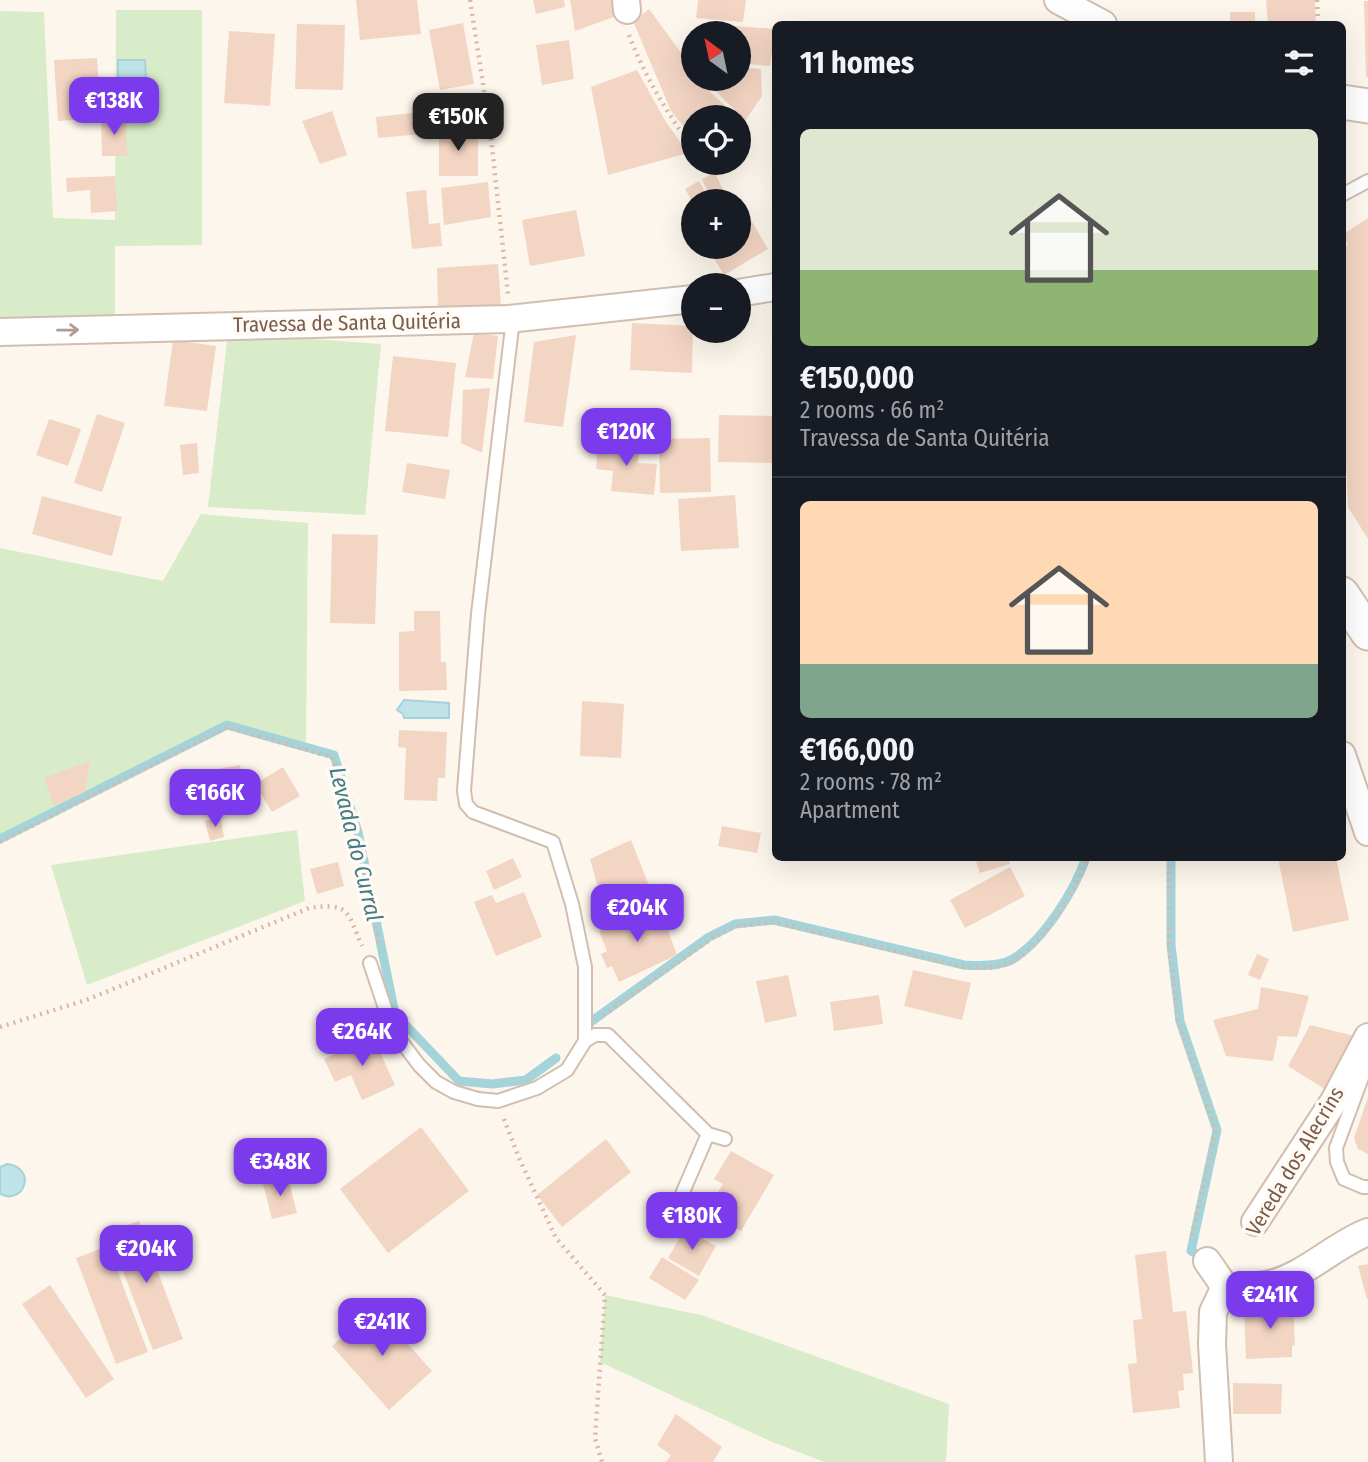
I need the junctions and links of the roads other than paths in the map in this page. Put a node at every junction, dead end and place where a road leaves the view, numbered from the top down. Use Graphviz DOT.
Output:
graph roads {
  1 [pos="1058,0"];
  2 [pos="1097,21"];
  3 [pos="1346,103"];
  4 [pos="1368,106"];
  5 [pos="1368,180"];
  6 [pos="1346,193"];
  7 [pos="772,287"];
  8 [pos="751,291"];
  9 [pos="681,300"];
  10 [pos="510,319"];
  11 [pos="0,332"];
  12 [pos="1346,600"];
  13 [pos="1368,633"];
  14 [pos="1346,767"];
  15 [pos="1368,832"];
  16 [pos="369,963"];
  17 [pos="1368,1037"];
  18 [pos="590,1038"];
  19 [pos="1368,1061"];
  20 [pos="708,1134"];
  21 [pos="726,1139"];
  22 [pos="1368,1186"];
  23 [pos="679,1201"];
  24 [pos="1255,1222"];
  25 [pos="1368,1232"];
  26 [pos="1207,1261"];
  27 [pos="1225,1287"];
  28 [pos="1219,1462"];
  1 -- 2 [label="street"];
  3 -- 4 [label="street"];
  5 -- 6 [label="lane"];
  7 -- 8 [label="street"];
  9 -- 10 [label="street, Travessa de Santa Quitéria"];
  11 -- 10 [label="street, Travessa de Santa Quitéria, one-way"];
  10 -- 18 [label="lane"];
  12 -- 13 [label="street"];
  14 -- 15 [label="street"];
  16 -- 18 [label="lane"];
  17 -- 24 [label="street, Vereda dos Alecrins"];
  18 -- 20 [label="lane"];
  19 -- 22 [label="lane"];
  20 -- 21 [label="lane"];
  20 -- 23 [label="lane"];
  25 -- 27 [label="street"];
  26 -- 27 [label="street"];
  27 -- 28 [label="street"];
}
